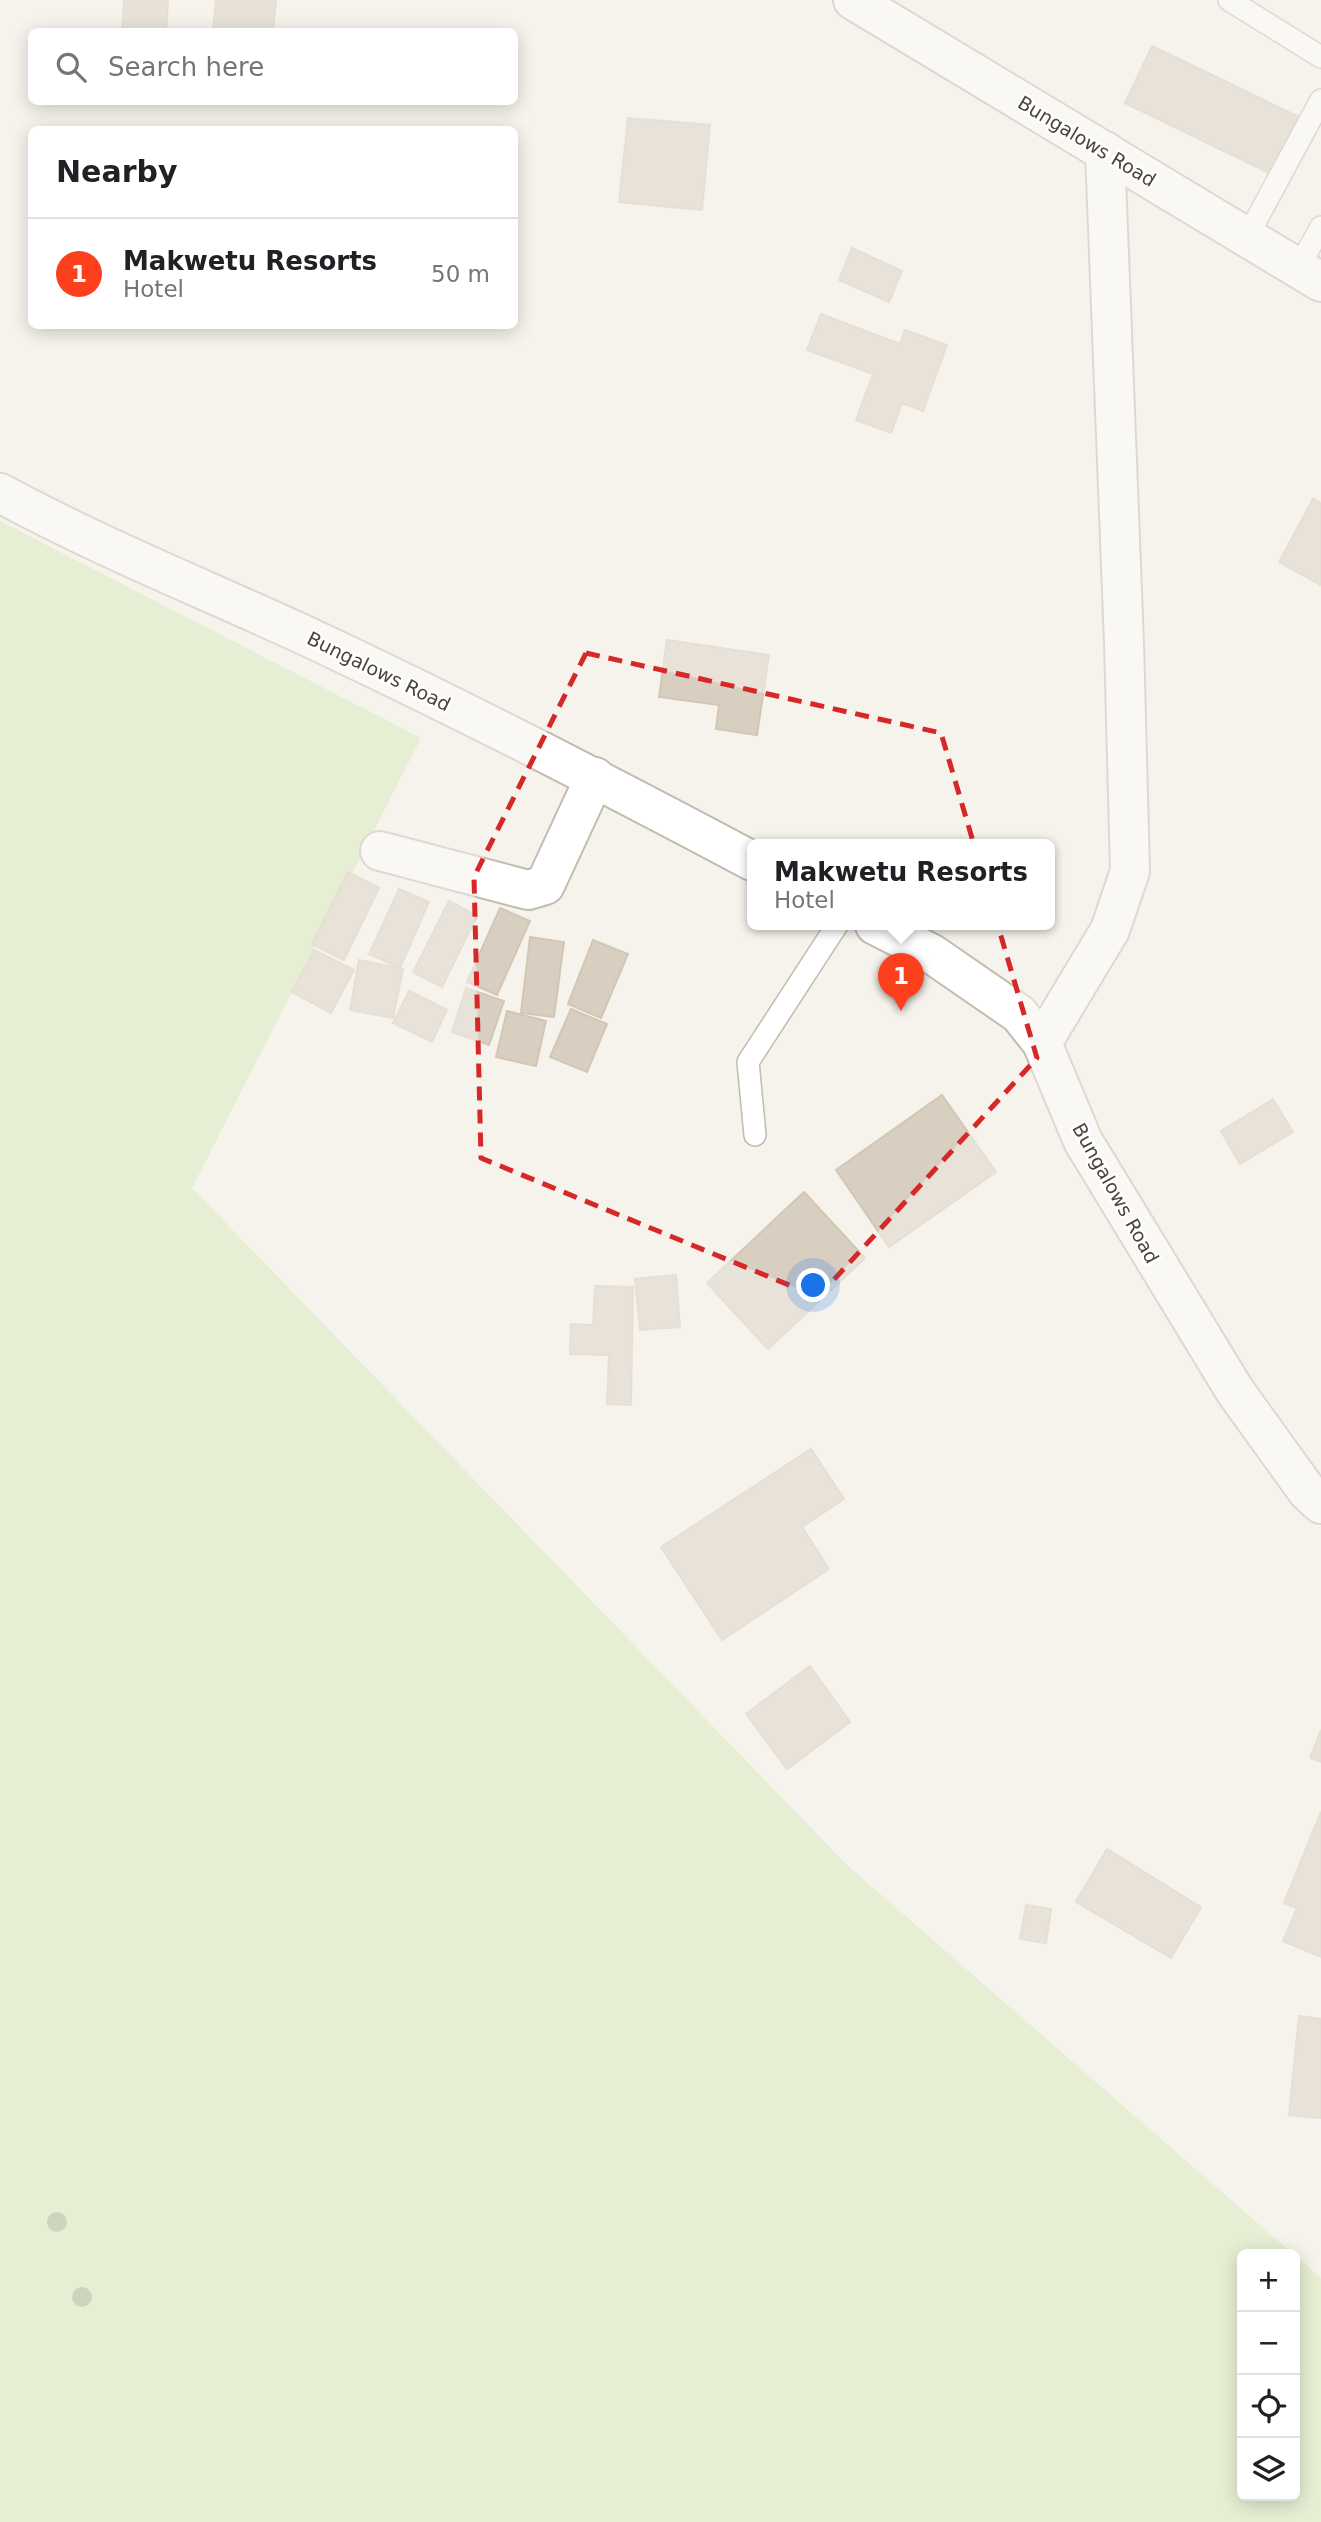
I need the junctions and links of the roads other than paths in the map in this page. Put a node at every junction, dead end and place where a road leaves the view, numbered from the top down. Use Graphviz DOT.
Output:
graph roads {
  1 [pos="853,0"];
  2 [pos="1229,0"];
  3 [pos="1321,57"];
  4 [pos="1321,100"];
  5 [pos="1105,151"];
  6 [pos="1321,227"];
  7 [pos="1247,237"];
  8 [pos="1310,275"];
  9 [pos="0,493"];
  10 [pos="595,777"];
  11 [pos="380,851"];
  12 [pos="747,858"];
  13 [pos="834,930"];
  14 [pos="885,930"];
  15 [pos="1042,1043"];
  16 [pos="755,1135"];
  17 [pos="1321,1504"];
  1 -- 5 [label="street, Bungalows Road"];
  2 -- 3 [label="lane"];
  4 -- 7 [label="lane"];
  5 -- 7 [label="street, Bungalows Road"];
  5 -- 15 [label="street"];
  6 -- 8 [label="lane"];
  7 -- 8 [label="street, Bungalows Road"];
  9 -- 10 [label="street, Bungalows Road"];
  10 -- 11 [label="street"];
  10 -- 12 [label="street, Bungalows Road"];
  13 -- 16 [label="lane"];
  14 -- 15 [label="street, Bungalows Road"];
  15 -- 17 [label="street, Bungalows Road"];
}
